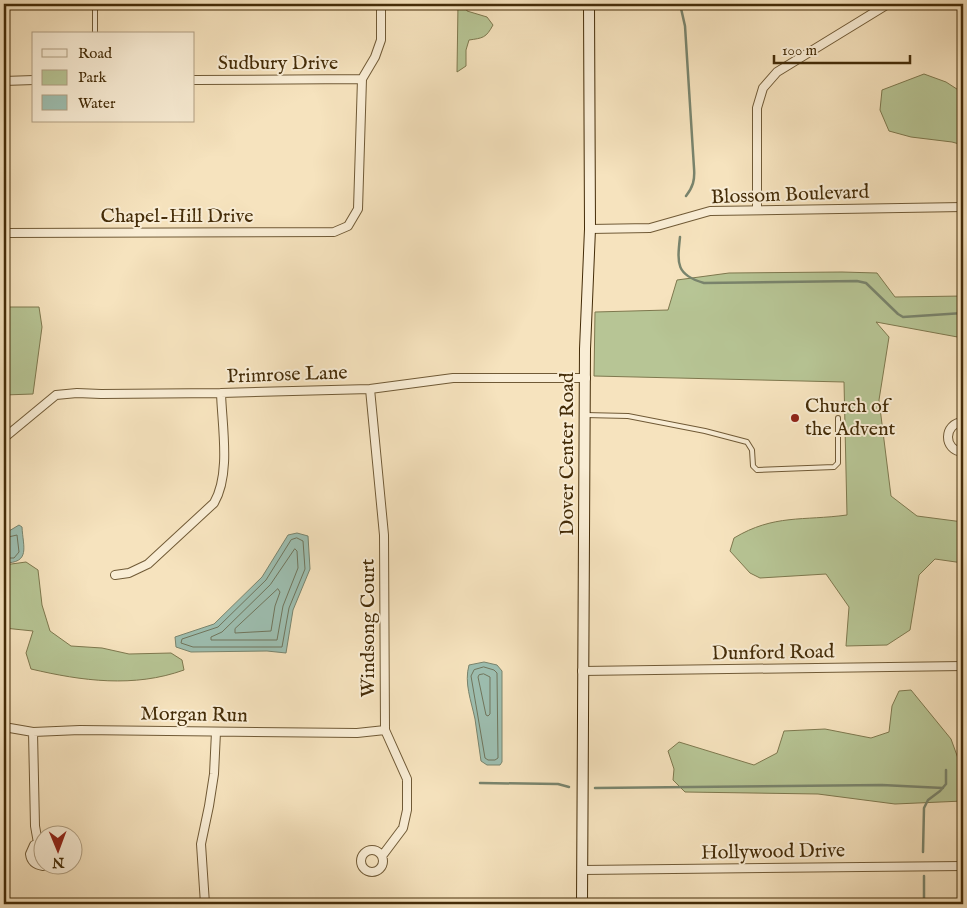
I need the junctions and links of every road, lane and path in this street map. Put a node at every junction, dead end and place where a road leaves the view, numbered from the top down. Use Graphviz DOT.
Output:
graph roads {
  1 [pos="95,4"];
  2 [pos="380,4"];
  3 [pos="589,4"];
  4 [pos="888,4"];
  5 [pos="95,32"];
  6 [pos="362,79"];
  7 [pos="32,80"];
  8 [pos="195,80"];
  9 [pos="4,81"];
  10 [pos="963,207"];
  11 [pos="757,210"];
  12 [pos="590,229"];
  13 [pos="4,232"];
  14 [pos="586,378"];
  15 [pos="370,388"];
  16 [pos="221,393"];
  17 [pos="585,414"];
  18 [pos="838,418"];
  19 [pos="963,422"];
  20 [pos="4,438"];
  21 [pos="963,452"];
  22 [pos="115,575"];
  23 [pos="963,666"];
  24 [pos="582,671"];
  25 [pos="4,727"];
  26 [pos="385,730"];
  27 [pos="33,732"];
  28 [pos="216,732"];
  29 [pos="35,826"];
  30 [pos="32,848"];
  31 [pos="382,856"];
  32 [pos="32,860"];
  33 [pos="963,866"];
  34 [pos="583,870"];
  35 [pos="206,904"];
  36 [pos="582,904"];
  1 -- 5 [label="lane"];
  2 -- 6 [label="street"];
  3 -- 12 [label="street, Dover Center Road"];
  4 -- 11 [label="street"];
  6 -- 8 [label="street, Sudbury Drive"];
  6 -- 13 [label="street, Chapel-Hill Drive"];
  7 -- 9 [label="street"];
  10 -- 11 [label="street, Blossom Boulevard"];
  11 -- 12 [label="street, Blossom Boulevard"];
  12 -- 14 [label="street, Dover Center Road"];
  14 -- 15 [label="street, Primrose Lane"];
  14 -- 17 [label="street, Dover Center Road"];
  15 -- 16 [label="street, Primrose Lane"];
  15 -- 26 [label="street, Windsong Court"];
  16 -- 20 [label="street, Primrose Lane"];
  16 -- 22 [label="street"];
  17 -- 18 [label="lane"];
  17 -- 24 [label="street, Dover Center Road"];
  19 -- 21 [label="street"];
  23 -- 24 [label="street, Dunford Road"];
  24 -- 34 [label="street, Dover Center Road"];
  25 -- 27 [label="street, Morgan Run"];
  26 -- 28 [label="street, Morgan Run"];
  26 -- 31 [label="street, Windsong Court"];
  27 -- 28 [label="street, Morgan Run"];
  27 -- 29 [label="street"];
  28 -- 35 [label="street"];
  30 -- 32 [label="street"];
  33 -- 34 [label="street, Hollywood Drive"];
  34 -- 36 [label="street, Dover Center Road"];
}
